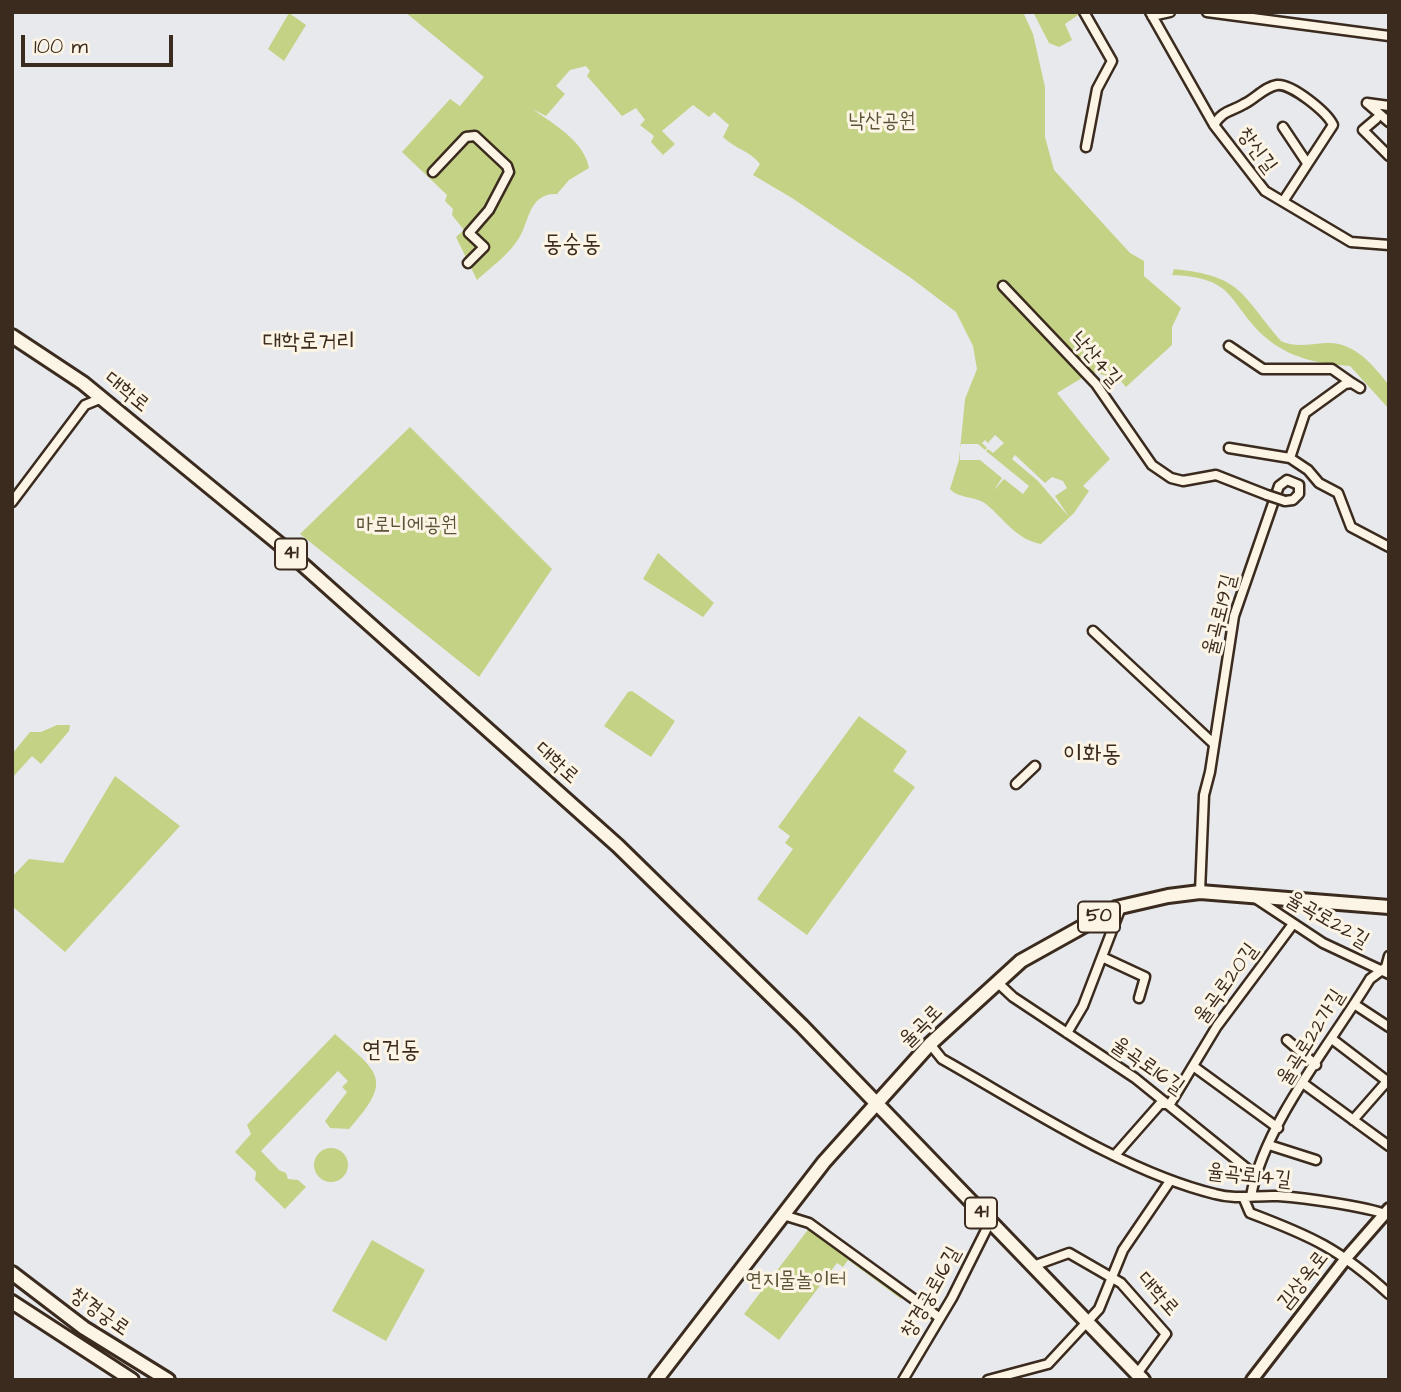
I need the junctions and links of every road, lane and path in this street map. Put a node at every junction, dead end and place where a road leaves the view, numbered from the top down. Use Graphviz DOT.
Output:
graph roads {
  1 [pos="1084,12"];
  2 [pos="1170,12"];
  3 [pos="1207,12"];
  4 [pos="1151,14"];
  5 [pos="1389,36"];
  6 [pos="1389,106"];
  7 [pos="1376,118"];
  8 [pos="1389,122"];
  9 [pos="1214,125"];
  10 [pos="1283,127"];
  11 [pos="1086,147"];
  12 [pos="1389,156"];
  13 [pos="1307,163"];
  14 [pos="433,172"];
  15 [pos="1284,200"];
  16 [pos="1389,245"];
  17 [pos="468,263"];
  18 [pos="1003,286"];
  19 [pos="12,336"];
  20 [pos="1229,346"];
  21 [pos="1318,364"];
  22 [pos="1332,369"];
  23 [pos="1341,387"];
  24 [pos="102,398"];
  25 [pos="1230,448"];
  26 [pos="1290,458"];
  27 [pos="1152,465"];
  28 [pos="12,502"];
  29 [pos="1389,547"];
  30 [pos="1093,631"];
  31 [pos="1213,744"];
  32 [pos="1035,766"];
  33 [pos="1016,784"];
  34 [pos="1200,892"];
  35 [pos="1251,896"];
  36 [pos="1121,907"];
  37 [pos="1389,907"];
  38 [pos="1293,925"];
  39 [pos="1389,956"];
  40 [pos="1102,957"];
  41 [pos="1385,973"];
  42 [pos="997,982"];
  43 [pos="1139,998"];
  44 [pos="1354,1004"];
  45 [pos="1389,1027"];
  46 [pos="1066,1033"];
  47 [pos="1332,1039"];
  48 [pos="1287,1040"];
  49 [pos="930,1044"];
  50 [pos="1316,1065"];
  51 [pos="1193,1066"];
  52 [pos="1388,1080"];
  53 [pos="1304,1084"];
  54 [pos="875,1104"];
  55 [pos="1170,1104"];
  56 [pos="1353,1120"];
  57 [pos="1278,1128"];
  58 [pos="1269,1145"];
  59 [pos="1389,1146"];
  60 [pos="1116,1154"];
  61 [pos="1316,1160"];
  62 [pos="1255,1175"];
  63 [pos="1170,1181"];
  64 [pos="1248,1197"];
  65 [pos="1387,1213"];
  66 [pos="783,1215"];
  67 [pos="990,1222"];
  68 [pos="1346,1257"];
  69 [pos="1033,1266"];
  70 [pos="12,1273"];
  71 [pos="1112,1277"];
  72 [pos="1389,1294"];
  73 [pos="12,1303"];
  74 [pos="940,1318"];
  75 [pos="1087,1322"];
  76 [pos="1140,1377"];
  77 [pos="132,1380"];
  78 [pos="168,1380"];
  79 [pos="656,1380"];
  80 [pos="903,1380"];
  81 [pos="988,1380"];
  82 [pos="1252,1380"];
  1 -- 11 [label="street"];
  2 -- 4 [label="street"];
  3 -- 5 [label="street"];
  4 -- 9 [label="street, 창신길"];
  6 -- 8 [label="street"];
  7 -- 12 [label="street"];
  9 -- 13 [label="street"];
  9 -- 15 [label="street, 창신길"];
  10 -- 13 [label="street"];
  13 -- 15 [label="street"];
  14 -- 17 [label="street"];
  15 -- 16 [label="street, 창신길"];
  18 -- 27 [label="street, 낙산4길"];
  19 -- 24 [label="main road, 대학로 / 41"];
  20 -- 22 [label="street"];
  21 -- 22 [label="street"];
  22 -- 23 [label="street"];
  22 -- 23 [label="street"];
  23 -- 26 [label="street"];
  24 -- 28 [label="street"];
  24 -- 54 [label="main road, 대학로 / 41"];
  25 -- 26 [label="street"];
  26 -- 29 [label="street"];
  27 -- 31 [label="street, 율곡로19길, bridge"];
  30 -- 31 [label="street"];
  31 -- 34 [label="street, 율곡로19길"];
  32 -- 33 [label="street"];
  34 -- 35 [label="main road, 율곡로 / 50"];
  34 -- 36 [label="main road, 율곡로 / 50"];
  35 -- 37 [label="main road, 율곡로 / 50"];
  35 -- 38 [label="street, 율곡로22길"];
  36 -- 40 [label="street"];
  36 -- 42 [label="main road, 율곡로 / 50"];
  38 -- 41 [label="street, 율곡로22길"];
  38 -- 51 [label="street, 율곡로20길"];
  39 -- 41 [label="street, 율곡로22가길"];
  40 -- 43 [label="street"];
  40 -- 46 [label="street"];
  41 -- 44 [label="street, 율곡로22가길"];
  42 -- 46 [label="street, 율곡로16길"];
  42 -- 49 [label="main road, 율곡로 / 50"];
  44 -- 45 [label="street"];
  44 -- 47 [label="street, 율곡로22가길"];
  46 -- 55 [label="street, 율곡로16길"];
  47 -- 50 [label="street, 율곡로22가길"];
  47 -- 52 [label="street"];
  48 -- 50 [label="street"];
  49 -- 54 [label="main road, 율곡로 / 50"];
  49 -- 60 [label="street, 율곡로14길"];
  50 -- 53 [label="street, 율곡로22가길"];
  51 -- 55 [label="street, 율곡로20길"];
  51 -- 57 [label="street"];
  52 -- 56 [label="street"];
  53 -- 56 [label="street"];
  53 -- 57 [label="street, 율곡로22가길"];
  54 -- 66 [label="main road, 율곡로 / 50"];
  54 -- 67 [label="main road, 대학로 / 41"];
  55 -- 60 [label="street"];
  55 -- 62 [label="street, 율곡로16길"];
  56 -- 59 [label="street"];
  57 -- 58 [label="street, 율곡로22가길"];
  58 -- 61 [label="street"];
  58 -- 62 [label="street, 율곡로22가길"];
  60 -- 63 [label="street, 율곡로14길"];
  62 -- 64 [label="street"];
  63 -- 64 [label="street, 율곡로14길"];
  63 -- 71 [label="street, 대학로"];
  64 -- 65 [label="street, 율곡로14길"];
  64 -- 68 [label="street"];
  65 -- 68 [label="street, 김상옥로"];
  66 -- 74 [label="street"];
  66 -- 79 [label="main road, 율곡로 / 50"];
  67 -- 69 [label="main road, 대학로 / 41"];
  67 -- 74 [label="street, 창경궁로16길"];
  68 -- 72 [label="street"];
  68 -- 82 [label="street, 김상옥로"];
  69 -- 71 [label="street, 대학로"];
  69 -- 75 [label="main road, 대학로 / 41"];
  70 -- 78 [label="main road, 창경궁로"];
  71 -- 75 [label="street, 대학로"];
  71 -- 76 [label="street, 대학로"];
  73 -- 77 [label="main road, 창경궁로"];
  74 -- 80 [label="street, 창경궁로16길"];
  75 -- 76 [label="main road, 대학로 / 41"];
  75 -- 81 [label="street, 대학로"];
}
